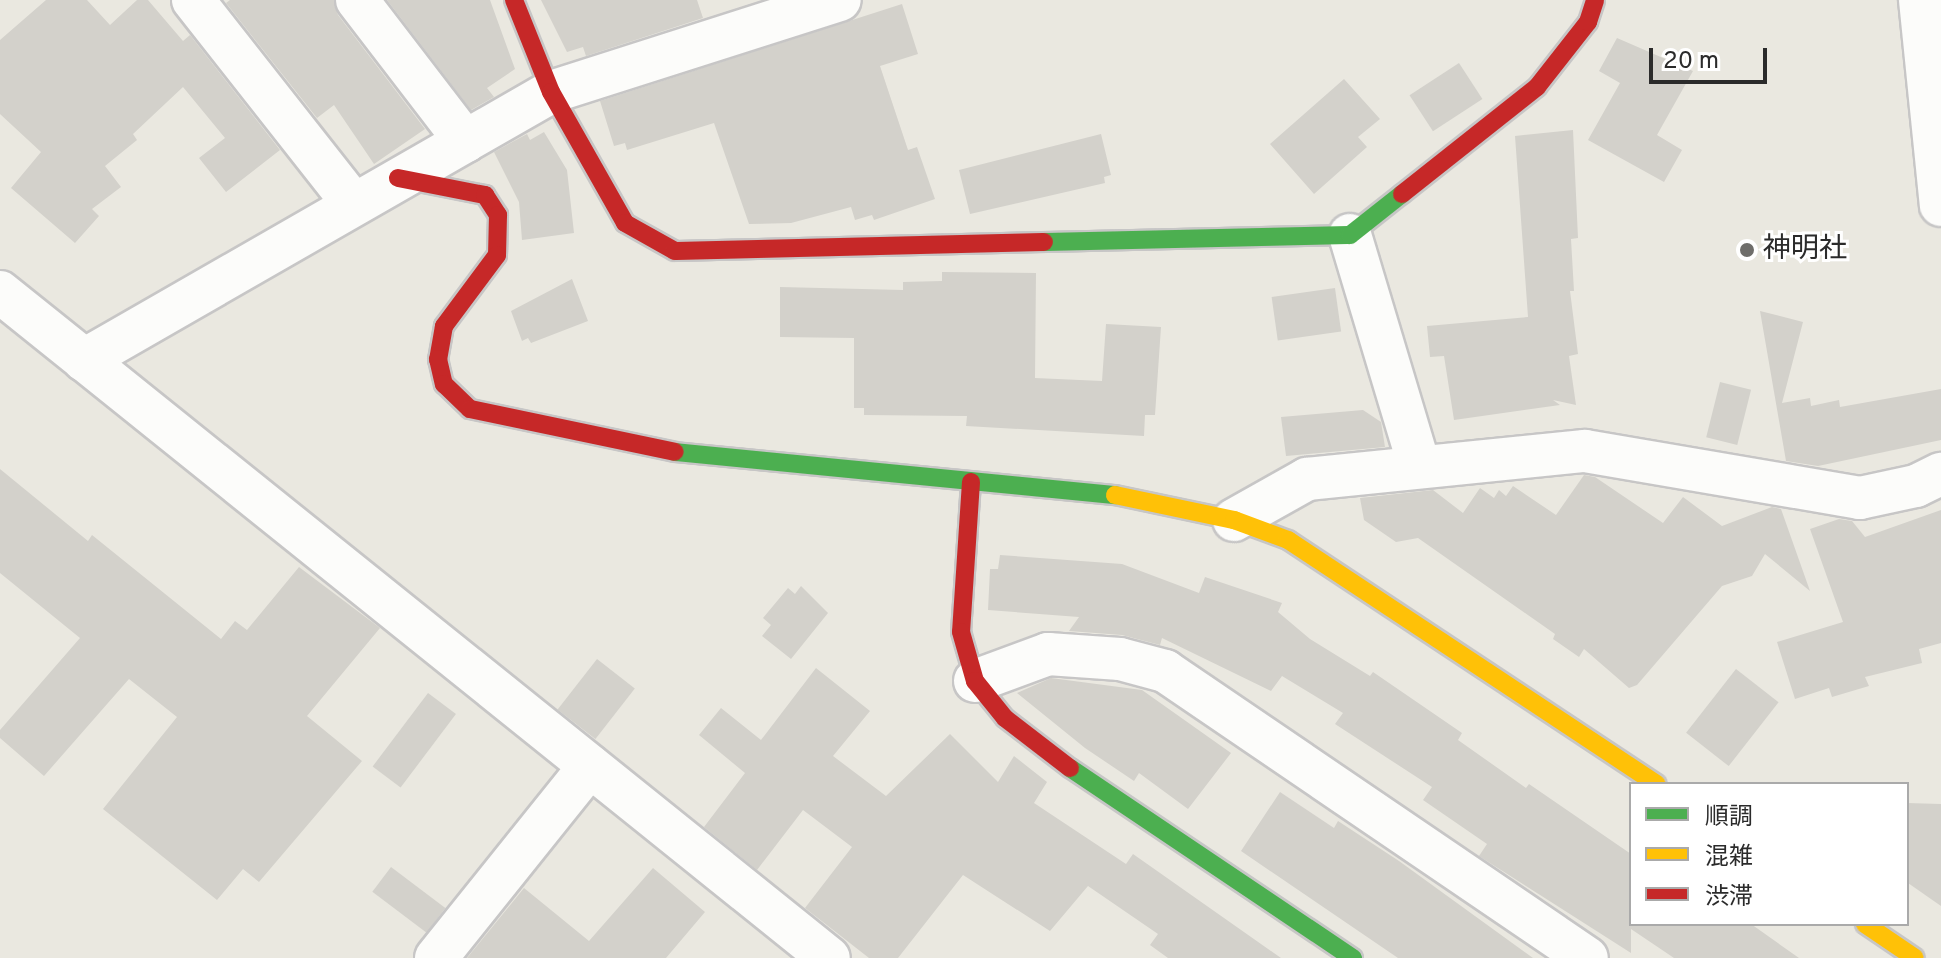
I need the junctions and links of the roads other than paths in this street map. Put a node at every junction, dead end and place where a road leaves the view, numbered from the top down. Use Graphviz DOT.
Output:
graph roads {
  1 [pos="193,0"];
  2 [pos="357,0"];
  3 [pos="514,0"];
  4 [pos="840,0"];
  5 [pos="1595,0"];
  6 [pos="1920,0"];
  7 [pos="551,92"];
  8 [pos="465,141"];
  9 [pos="398,178"];
  10 [pos="352,202"];
  11 [pos="1941,205"];
  12 [pos="1350,235"];
  13 [pos="0,292"];
  14 [pos="84,360"];
  15 [pos="1419,465"];
  16 [pos="1941,474"];
  17 [pos="971,482"];
  18 [pos="1234,520"];
  19 [pos="975,681"];
  20 [pos="590,766"];
  21 [pos="1654,782"];
  22 [pos="1868,926"];
  23 [pos="436,958"];
  24 [pos="829,958"];
  25 [pos="1353,958"];
  26 [pos="1587,958"];
  27 [pos="1915,958"];
  1 -- 10 [label="street"];
  2 -- 8 [label="street"];
  3 -- 7 [label="street"];
  4 -- 7 [label="street"];
  5 -- 12 [label="street"];
  6 -- 11 [label="street"];
  7 -- 8 [label="street"];
  7 -- 12 [label="street"];
  8 -- 9 [label="street"];
  9 -- 10 [label="street"];
  9 -- 17 [label="street"];
  10 -- 14 [label="street"];
  12 -- 15 [label="street"];
  13 -- 14 [label="street"];
  14 -- 20 [label="street"];
  15 -- 16 [label="street"];
  15 -- 18 [label="street"];
  17 -- 18 [label="street"];
  17 -- 19 [label="street"];
  18 -- 21 [label="street"];
  19 -- 25 [label="street"];
  19 -- 26 [label="street"];
  20 -- 23 [label="street"];
  20 -- 24 [label="street"];
  22 -- 27 [label="street"];
}
